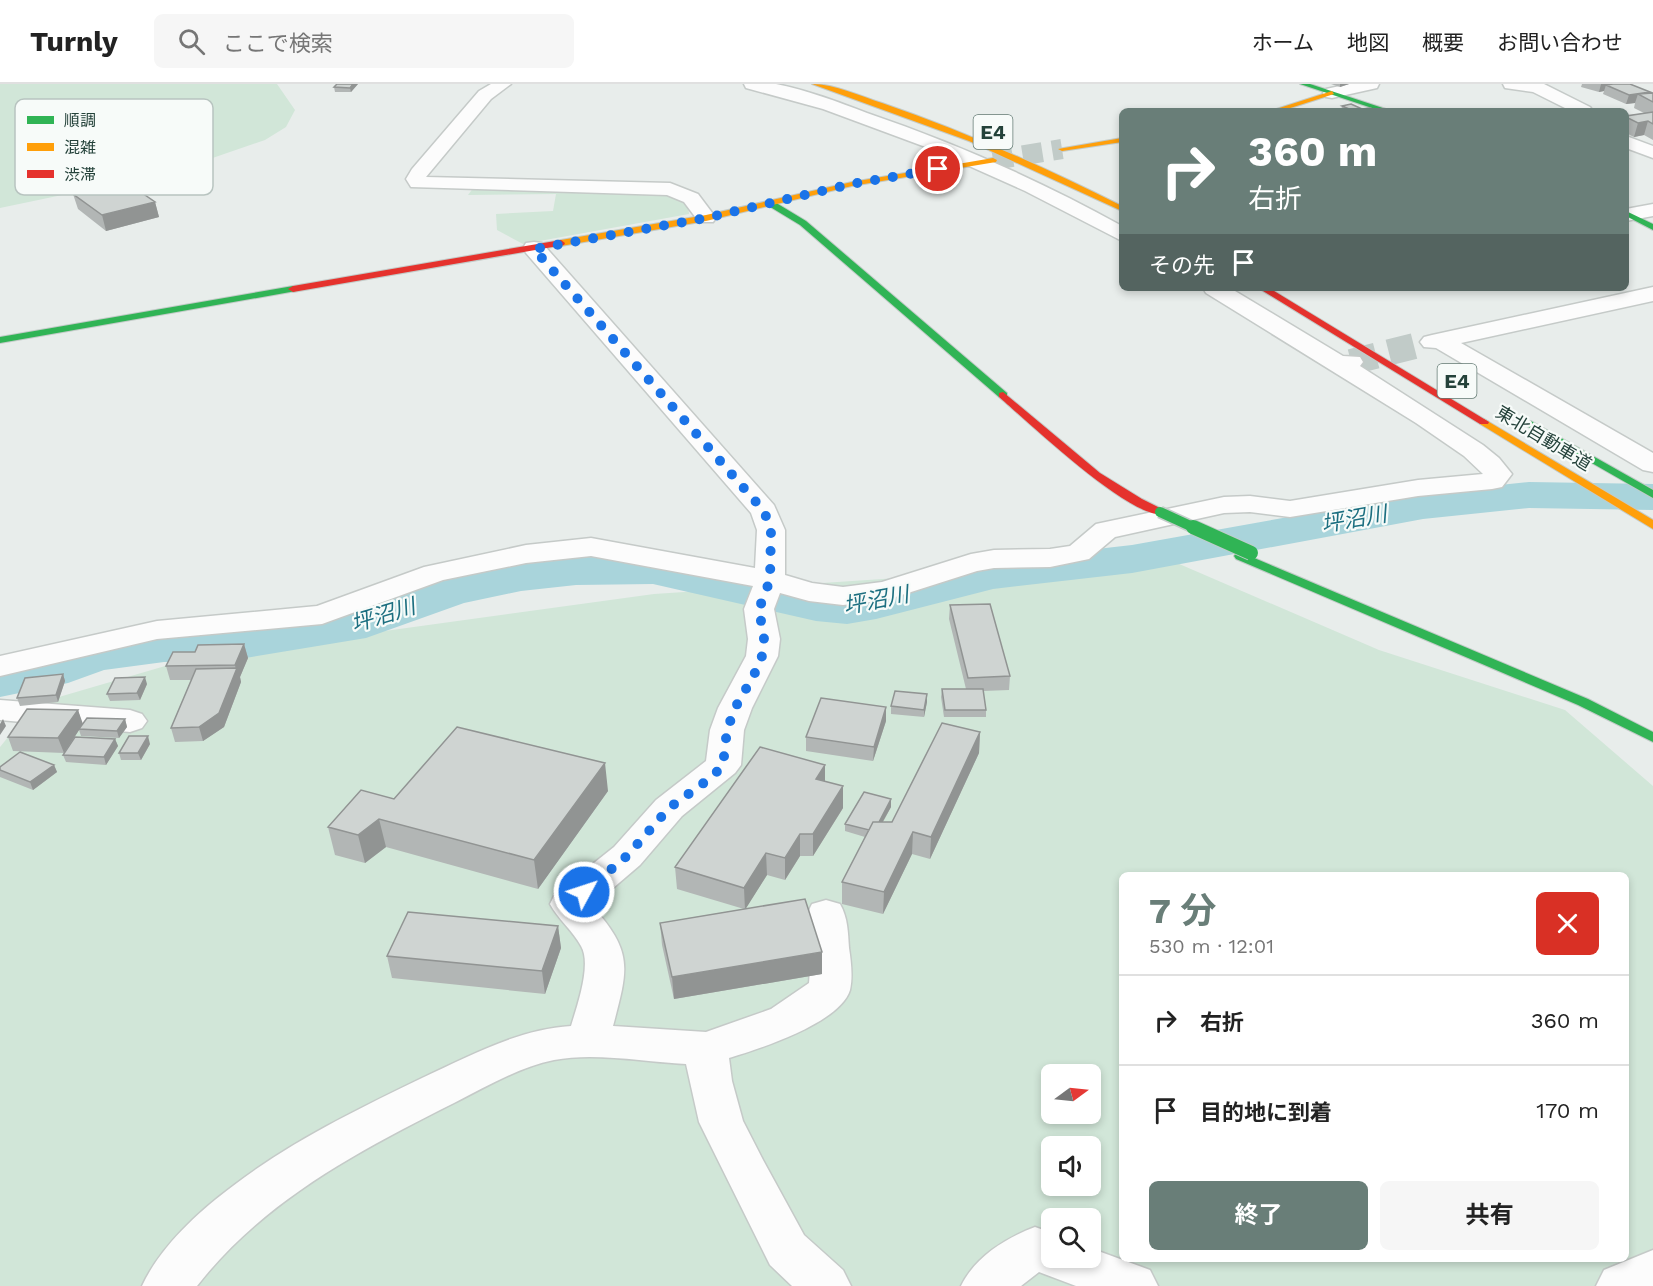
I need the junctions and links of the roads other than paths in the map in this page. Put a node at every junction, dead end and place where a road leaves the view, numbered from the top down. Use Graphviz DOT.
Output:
graph roads {
  1 [pos="503,84"];
  2 [pos="752,84"];
  3 [pos="815,84"];
  4 [pos="860,84"];
  5 [pos="1303,84"];
  6 [pos="1371,84"];
  7 [pos="1511,84"];
  8 [pos="1332,93"];
  9 [pos="904,98"];
  10 [pos="1284,108"];
  11 [pos="1379,108"];
  12 [pos="1578,108"];
  13 [pos="1119,140"];
  14 [pos="1629,143"];
  15 [pos="1062,149"];
  16 [pos="1653,152"];
  17 [pos="1047,156"];
  18 [pos="987,161"];
  19 [pos="1067,165"];
  20 [pos="770,203"];
  21 [pos="1119,208"];
  22 [pos="1653,210"];
  23 [pos="1629,214"];
  24 [pos="1629,215"];
  25 [pos="706,218"];
  26 [pos="1653,226"];
  27 [pos="1119,233"];
  28 [pos="534,249"];
  29 [pos="1219,291"];
  30 [pos="1268,291"];
  31 [pos="1653,294"];
  32 [pos="0,340"];
  33 [pos="1518,417"];
  34 [pos="1653,464"];
  35 [pos="1653,495"];
  36 [pos="1648,522"];
  37 [pos="1245,554"];
  38 [pos="766,590"];
  39 [pos="0,666"];
  40 [pos="1608,699"];
  41 [pos="0,710"];
  42 [pos="130,721"];
  43 [pos="1653,738"];
  44 [pos="826,914"];
  45 [pos="588,1041"];
  46 [pos="706,1049"];
  47 [pos="1041,1250"];
  48 [pos="1086,1268"];
  49 [pos="1653,1272"];
  50 [pos="167,1286"];
  51 [pos="826,1286"];
  52 [pos="986,1286"];
  53 [pos="1133,1286"];
  54 [pos="1622,1286"];
  1 -- 25 [label="street"];
  2 -- 18 [label="street"];
  3 -- 21 [label="main road, E4"];
  4 -- 9 [label="main road"];
  5 -- 8 [label="main road"];
  6 -- 8 [label="street"];
  7 -- 12 [label="street"];
  8 -- 10 [label="main road"];
  8 -- 11 [label="main road"];
  13 -- 15 [label="main road"];
  14 -- 16 [label="street"];
  17 -- 19 [label="main road"];
  18 -- 20 [label="main road"];
  18 -- 27 [label="street"];
  20 -- 25 [label="main road"];
  20 -- 37 [label="main road, bridge"];
  22 -- 23 [label="street"];
  24 -- 26 [label="main road"];
  25 -- 28 [label="main road"];
  28 -- 32 [label="main road"];
  28 -- 38 [label="street"];
  29 -- 38 [label="street"];
  30 -- 36 [label="main road, 東北自動車道 / E4"];
  31 -- 34 [label="street"];
  33 -- 35 [label="main road, 東北自動車道"];
  37 -- 40 [label="main road"];
  37 -- 43 [label="main road"];
  38 -- 39 [label="street"];
  38 -- 45 [label="street"];
  41 -- 42 [label="street"];
  44 -- 46 [label="street"];
  45 -- 46 [label="street"];
  45 -- 50 [label="street"];
  46 -- 51 [label="street"];
  47 -- 52 [label="street"];
  48 -- 53 [label="street"];
  49 -- 54 [label="street"];
}
